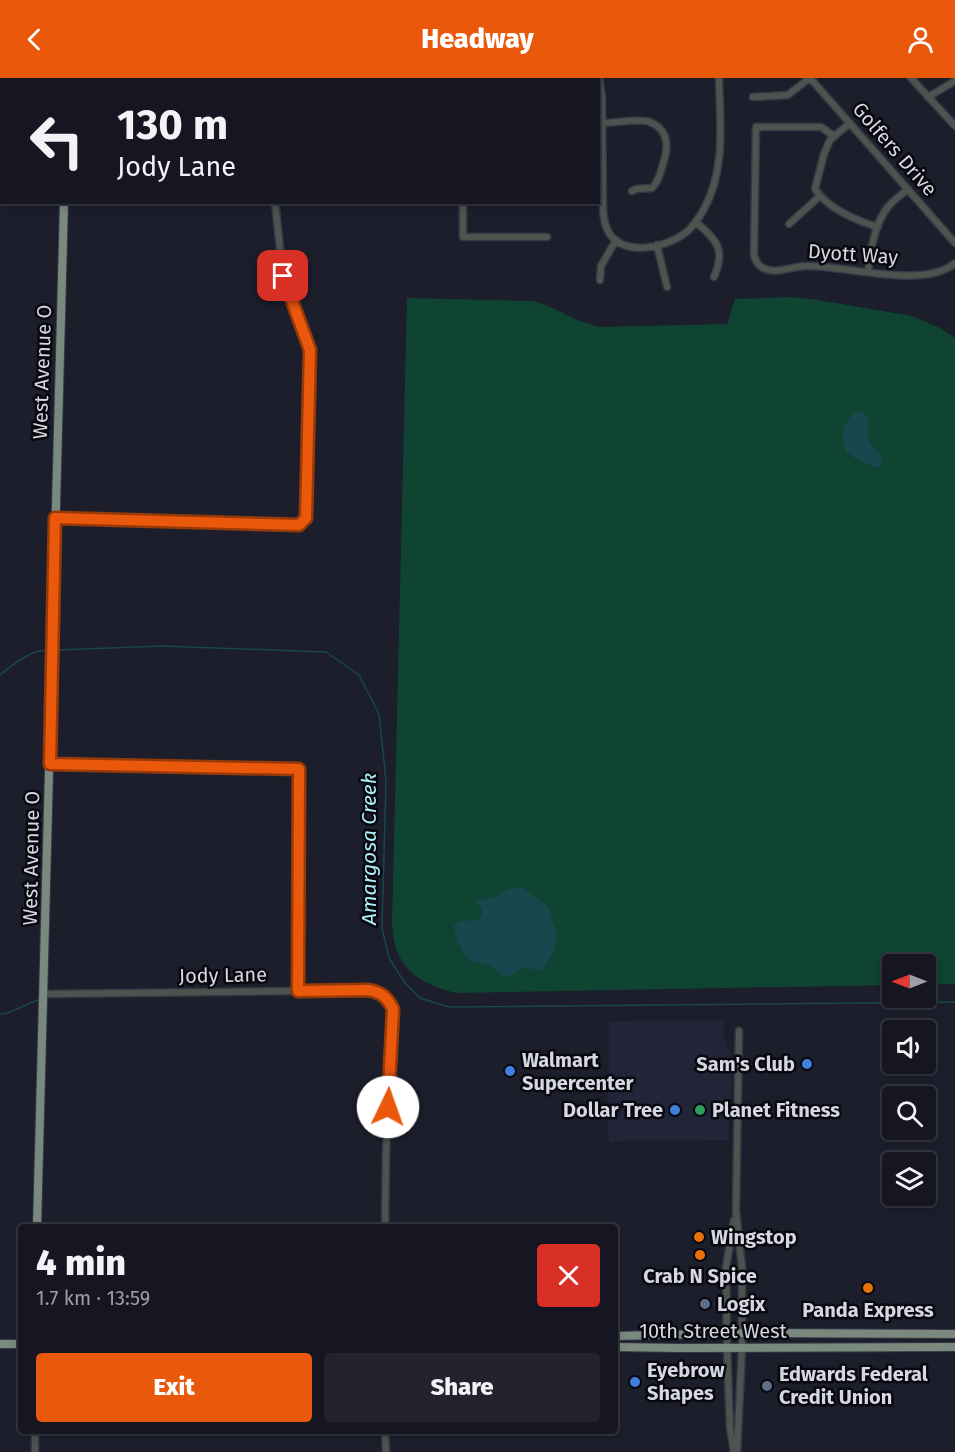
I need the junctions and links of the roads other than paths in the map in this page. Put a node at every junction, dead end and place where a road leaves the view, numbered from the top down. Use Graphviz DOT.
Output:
graph roads {
  1 [pos="719,78"];
  2 [pos="810,78"];
  3 [pos="911,78"];
  4 [pos="955,81"];
  5 [pos="600,84"];
  6 [pos="753,96"];
  7 [pos="928,97"];
  8 [pos="603,123"];
  9 [pos="850,123"];
  10 [pos="955,126"];
  11 [pos="834,136"];
  12 [pos="908,189"];
  13 [pos="632,191"];
  14 [pos="820,196"];
  15 [pos="64,204"];
  16 [pos="274,204"];
  17 [pos="463,204"];
  18 [pos="696,222"];
  19 [pos="789,224"];
  20 [pos="878,227"];
  21 [pos="547,237"];
  22 [pos="616,240"];
  23 [pos="955,243"];
  24 [pos="657,245"];
  25 [pos="955,263"];
  26 [pos="868,272"];
  27 [pos="714,277"];
  28 [pos="600,280"];
  29 [pos="667,287"];
  30 [pos="55,518"];
  31 [pos="50,764"];
  32 [pos="298,991"];
  33 [pos="44,994"];
  34 [pos="739,1031"];
  35 [pos="736,1211"];
  36 [pos="38,1224"];
  37 [pos="385,1224"];
  38 [pos="727,1333"];
  39 [pos="741,1333"];
  40 [pos="883,1334"];
  41 [pos="892,1334"];
  42 [pos="955,1334"];
  43 [pos="618,1336"];
  44 [pos="0,1344"];
  45 [pos="18,1344"];
  46 [pos="618,1347"];
  47 [pos="887,1347"];
  48 [pos="955,1347"];
  49 [pos="727,1348"];
  50 [pos="741,1348"];
  51 [pos="35,1434"];
  52 [pos="385,1434"];
  53 [pos="35,1452"];
  54 [pos="386,1452"];
  55 [pos="735,1452"];
  1 -- 18 [label="street"];
  2 -- 6 [label="street"];
  2 -- 9 [label="street, Golfers Drive"];
  3 -- 7 [label="street"];
  4 -- 7 [label="street"];
  5 -- 8 [label="street"];
  7 -- 10 [label="street"];
  8 -- 13 [label="street"];
  8 -- 22 [label="street"];
  9 -- 11 [label="street"];
  9 -- 12 [label="street, Golfers Drive"];
  11 -- 14 [label="street"];
  11 -- 26 [label="street, Dyott Way"];
  12 -- 20 [label="street"];
  12 -- 23 [label="street, Golfers Drive"];
  14 -- 19 [label="street"];
  14 -- 20 [label="street"];
  15 -- 30 [label="main road, West Avenue O"];
  16 -- 30 [label="street"];
  17 -- 21 [label="street"];
  18 -- 24 [label="street"];
  18 -- 27 [label="street"];
  20 -- 26 [label="street"];
  22 -- 24 [label="street"];
  22 -- 28 [label="street"];
  24 -- 29 [label="street"];
  25 -- 26 [label="street, Dyott Way"];
  30 -- 31 [label="main road, West Avenue O"];
  31 -- 32 [label="street"];
  31 -- 33 [label="main road, West Avenue O"];
  32 -- 33 [label="street, Jody Lane"];
  32 -- 37 [label="street, Jody Lane"];
  33 -- 36 [label="main road, West Avenue O"];
  34 -- 35 [label="street"];
  35 -- 38 [label="street"];
  35 -- 39 [label="street"];
  38 -- 39 [label="main road, 10th Street West"];
  38 -- 43 [label="main road, 10th Street West"];
  38 -- 49 [label="street"];
  39 -- 40 [label="main road, 10th Street West"];
  39 -- 50 [label="street"];
  40 -- 41 [label="main road, 10th Street West"];
  40 -- 47 [label="main road"];
  41 -- 42 [label="main road, 10th Street West"];
  41 -- 47 [label="main road"];
  44 -- 45 [label="main road"];
  46 -- 49 [label="main road, 10th Street West"];
  47 -- 48 [label="main road, 10th Street West"];
  47 -- 50 [label="main road, 10th Street West"];
  49 -- 50 [label="main road, 10th Street West"];
  49 -- 55 [label="street"];
  50 -- 55 [label="street"];
  51 -- 53 [label="street"];
  52 -- 54 [label="street"];
}
